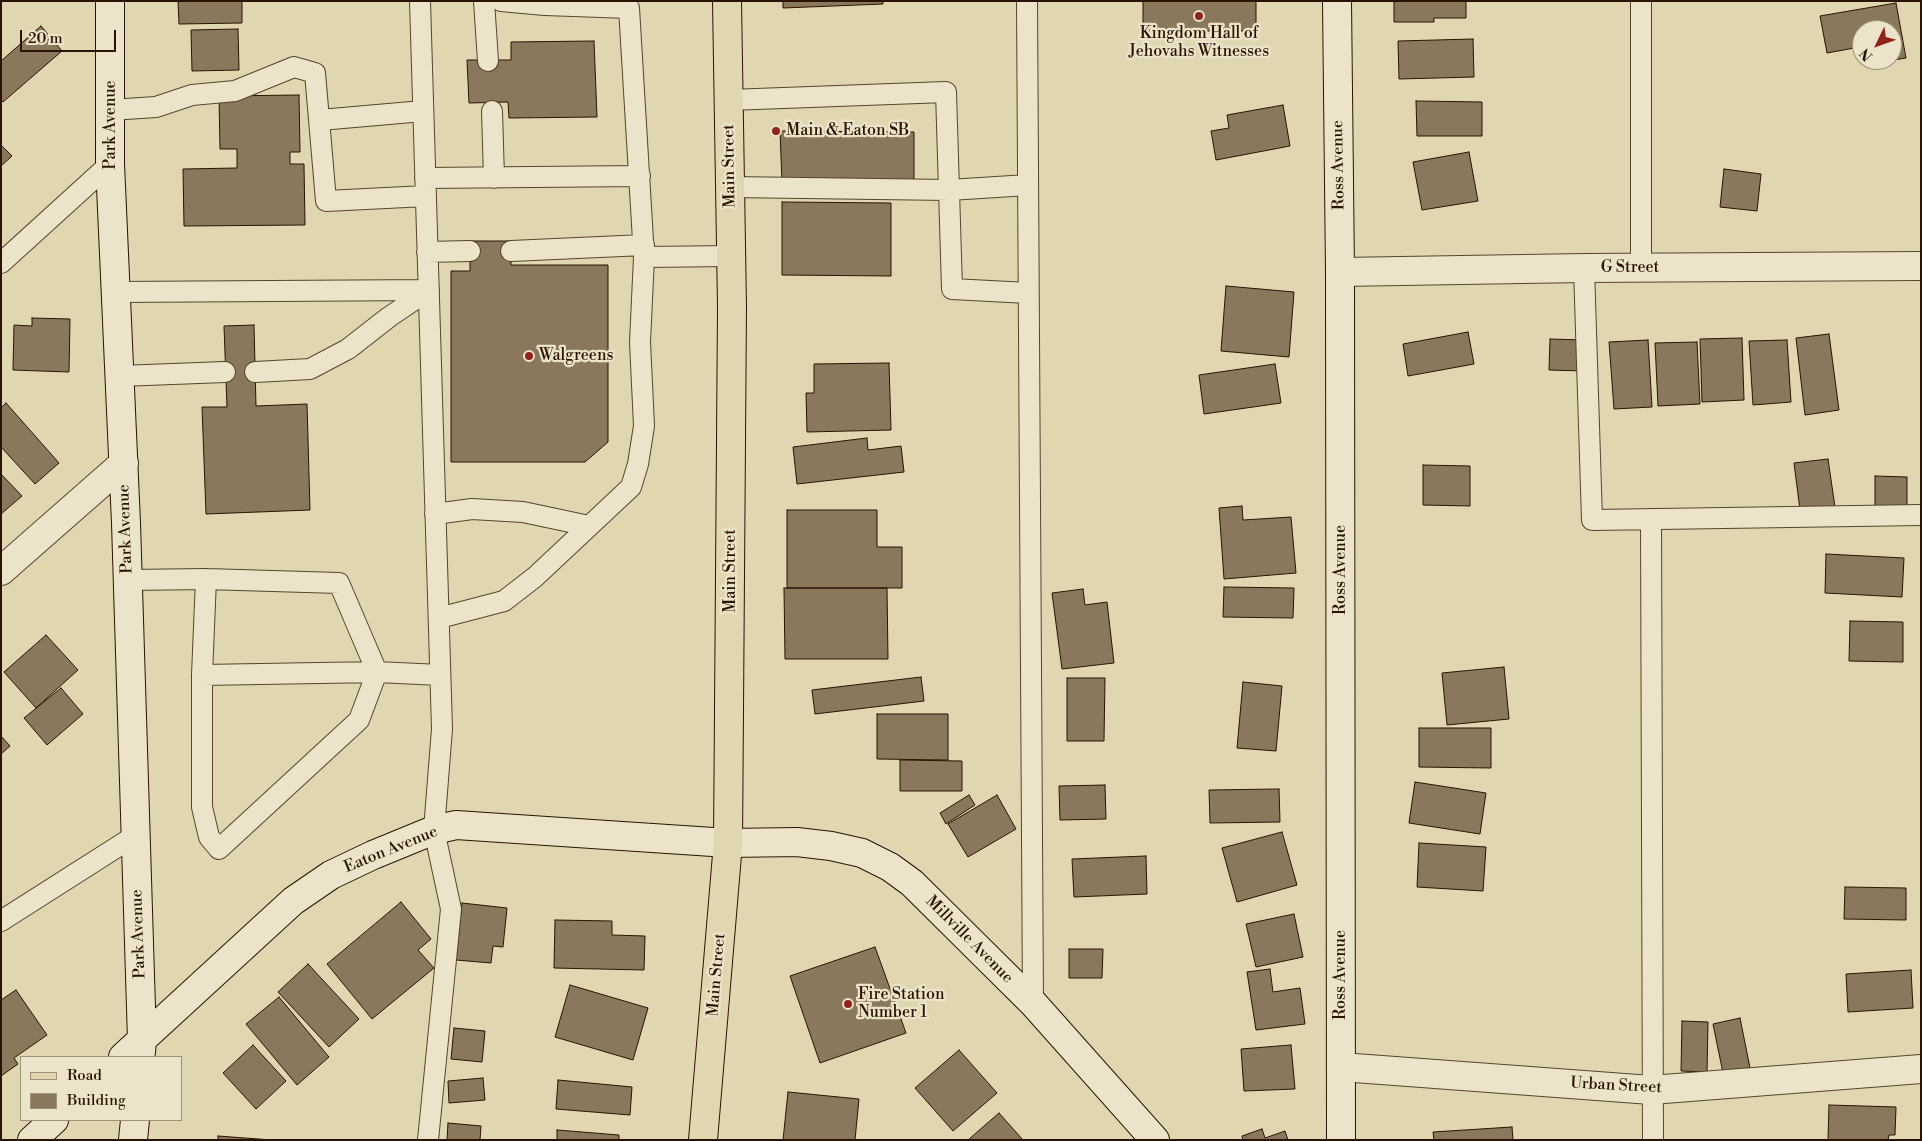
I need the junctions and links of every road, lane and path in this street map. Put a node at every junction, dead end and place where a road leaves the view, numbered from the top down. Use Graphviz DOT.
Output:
graph roads {
  1 [pos="110,1"];
  2 [pos="420,1"];
  3 [pos="484,1"];
  4 [pos="501,1"];
  5 [pos="727,1"];
  6 [pos="1027,1"];
  7 [pos="1337,1"];
  8 [pos="1641,1"];
  9 [pos="629,5"];
  10 [pos="488,61"];
  11 [pos="729,100"];
  12 [pos="110,110"];
  13 [pos="492,111"];
  14 [pos="423,112"];
  15 [pos="320,120"];
  16 [pos="110,164"];
  17 [pos="640,176"];
  18 [pos="494,178"];
  19 [pos="1028,185"];
  20 [pos="426,187"];
  21 [pos="730,187"];
  22 [pos="949,190"];
  23 [pos="470,251"];
  24 [pos="511,251"];
  25 [pos="644,251"];
  26 [pos="427,252"];
  27 [pos="731,256"];
  28 [pos="1,263"];
  29 [pos="1921,266"];
  30 [pos="1584,268"];
  31 [pos="1641,268"];
  32 [pos="1340,272"];
  33 [pos="429,290"];
  34 [pos="116,292"];
  35 [pos="1028,293"];
  36 [pos="225,372"];
  37 [pos="255,372"];
  38 [pos="120,376"];
  39 [pos="124,463"];
  40 [pos="435,514"];
  41 [pos="1921,515"];
  42 [pos="1651,519"];
  43 [pos="588,526"];
  44 [pos="1,571"];
  45 [pos="206,579"];
  46 [pos="128,580"];
  47 [pos="439,618"];
  48 [pos="377,672"];
  49 [pos="202,675"];
  50 [pos="440,675"];
  51 [pos="434,830"];
  52 [pos="136,835"];
  53 [pos="728,843"];
  54 [pos="1,921"];
  55 [pos="1033,1003"];
  56 [pos="135,1051"];
  57 [pos="1342,1067"];
  58 [pos="1921,1069"];
  59 [pos="1652,1090"];
  60 [pos="53,1121"];
  61 [pos="134,1121"];
  62 [pos="32,1140"];
  63 [pos="133,1140"];
  64 [pos="428,1140"];
  65 [pos="703,1140"];
  66 [pos="1155,1140"];
  67 [pos="1341,1140"];
  68 [pos="1653,1140"];
  1 -- 12 [label="main road, Park Avenue"];
  2 -- 14 [label="lane"];
  3 -- 10 [label="lane"];
  4 -- 9 [label="lane"];
  5 -- 11 [label="main road, Main Street"];
  6 -- 19 [label="lane"];
  7 -- 32 [label="main road, Ross Avenue"];
  8 -- 31 [label="lane"];
  9 -- 17 [label="lane"];
  11 -- 21 [label="main road, Main Street"];
  11 -- 22 [label="lane"];
  12 -- 15 [label="lane"];
  12 -- 16 [label="main road, Park Avenue"];
  13 -- 18 [label="lane"];
  14 -- 15 [label="lane"];
  14 -- 20 [label="lane"];
  15 -- 20 [label="lane"];
  16 -- 28 [label="lane"];
  16 -- 34 [label="main road, Park Avenue"];
  17 -- 18 [label="lane"];
  17 -- 25 [label="lane"];
  18 -- 20 [label="lane"];
  19 -- 22 [label="lane"];
  19 -- 35 [label="lane"];
  20 -- 26 [label="lane"];
  21 -- 22 [label="lane"];
  21 -- 27 [label="main road, Main Street"];
  22 -- 35 [label="lane"];
  23 -- 26 [label="lane"];
  24 -- 25 [label="lane"];
  25 -- 27 [label="lane"];
  25 -- 43 [label="lane"];
  26 -- 33 [label="lane"];
  27 -- 53 [label="main road, Main Street"];
  29 -- 31 [label="main road, G Street"];
  30 -- 31 [label="main road, G Street"];
  30 -- 32 [label="main road, G Street"];
  30 -- 42 [label="lane"];
  32 -- 57 [label="main road, Ross Avenue"];
  33 -- 34 [label="lane"];
  33 -- 37 [label="lane"];
  33 -- 40 [label="lane"];
  34 -- 38 [label="main road, Park Avenue"];
  35 -- 55 [label="lane"];
  36 -- 38 [label="lane"];
  38 -- 39 [label="main road, Park Avenue"];
  39 -- 44 [label="main road"];
  39 -- 46 [label="main road, Park Avenue"];
  40 -- 43 [label="lane"];
  40 -- 47 [label="lane"];
  41 -- 42 [label="lane"];
  42 -- 59 [label="lane"];
  43 -- 47 [label="lane"];
  45 -- 46 [label="lane"];
  45 -- 48 [label="lane"];
  45 -- 49 [label="lane"];
  46 -- 52 [label="main road, Park Avenue"];
  47 -- 50 [label="lane"];
  48 -- 49 [label="lane"];
  48 -- 49 [label="lane"];
  48 -- 50 [label="lane"];
  50 -- 51 [label="lane"];
  51 -- 53 [label="main road, Eaton Avenue"];
  51 -- 56 [label="main road, Eaton Avenue"];
  51 -- 64 [label="lane"];
  52 -- 54 [label="lane"];
  52 -- 56 [label="main road, Park Avenue"];
  53 -- 55 [label="main road, Millville Avenue"];
  53 -- 65 [label="main road, Main Street"];
  55 -- 66 [label="main road, Millville Avenue"];
  57 -- 59 [label="main road, Urban Street"];
  57 -- 67 [label="main road, Ross Avenue"];
  58 -- 59 [label="main road, Urban Street"];
  59 -- 68 [label="lane"];
  60 -- 62 [label="main road"];
  61 -- 63 [label="main road"];
}
